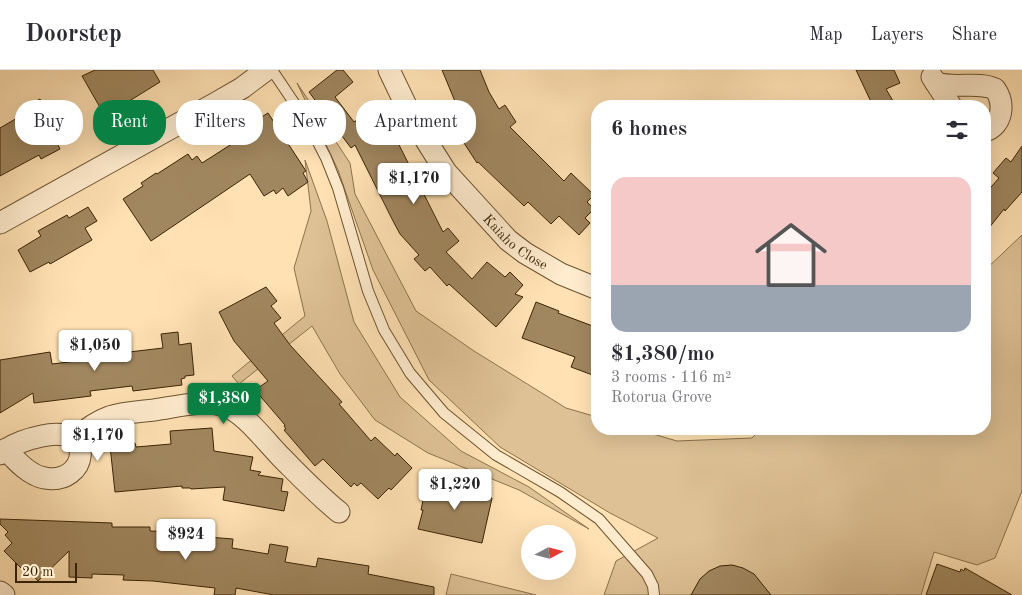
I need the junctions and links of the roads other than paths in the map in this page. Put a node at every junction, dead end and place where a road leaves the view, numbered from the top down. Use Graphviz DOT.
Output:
graph roads {
  1 [pos="266,70"];
  2 [pos="272,70"];
  3 [pos="389,70"];
  4 [pos="932,76"];
  5 [pos="947,100"];
  6 [pos="991,128"];
  7 [pos="0,223"];
  8 [pos="591,286"];
  9 [pos="75,439"];
  10 [pos="3,452"];
  11 [pos="339,512"];
  12 [pos="0,592"];
  13 [pos="4,595"];
  14 [pos="654,595"];
  1 -- 7 [label="street"];
  2 -- 14 [label="lane"];
  3 -- 8 [label="street, Kaiaho Close"];
  4 -- 5 [label="street"];
  4 -- 6 [label="street"];
  9 -- 10 [label="street"];
  9 -- 10 [label="street"];
  9 -- 11 [label="street"];
  12 -- 13 [label="street"];
}
